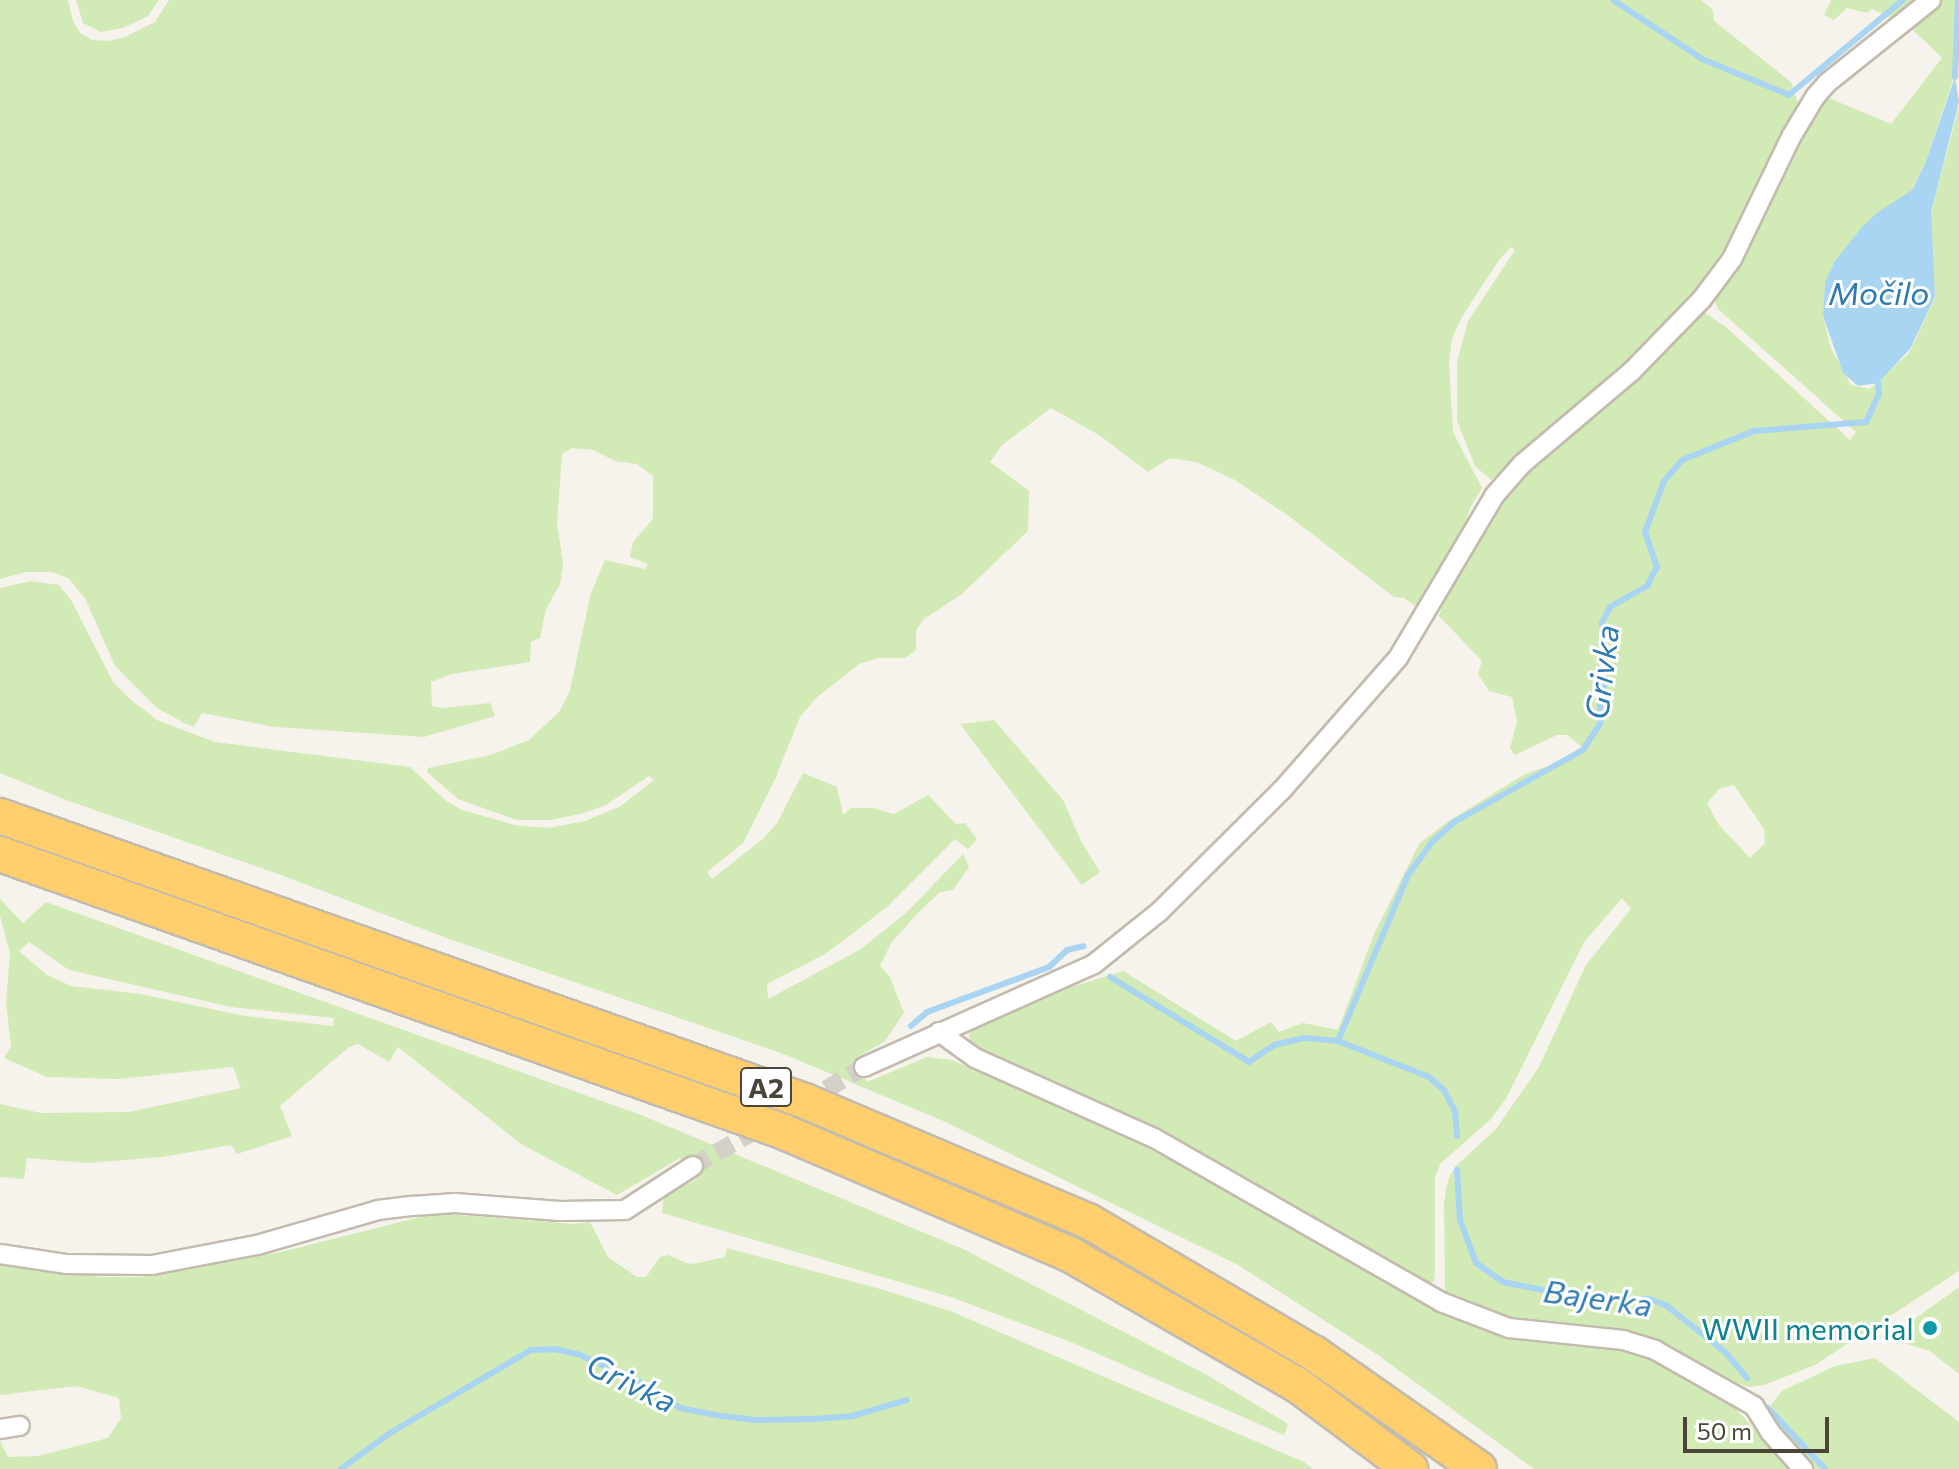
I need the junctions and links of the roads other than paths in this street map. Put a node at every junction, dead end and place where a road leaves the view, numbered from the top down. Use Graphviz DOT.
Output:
graph roads {
  1 [pos="1931,0"];
  2 [pos="0,816"];
  3 [pos="0,854"];
  4 [pos="939,1032"];
  5 [pos="864,1067"];
  6 [pos="693,1166"];
  7 [pos="0,1254"];
  8 [pos="20,1426"];
  9 [pos="0,1429"];
  10 [pos="1410,1469"];
  11 [pos="1479,1469"];
  12 [pos="1803,1469"];
  1 -- 4 [label="street"];
  2 -- 11 [label="highway, A2"];
  3 -- 10 [label="highway, A2"];
  4 -- 5 [label="street"];
  4 -- 12 [label="street"];
  6 -- 7 [label="street"];
  8 -- 9 [label="street"];
}
